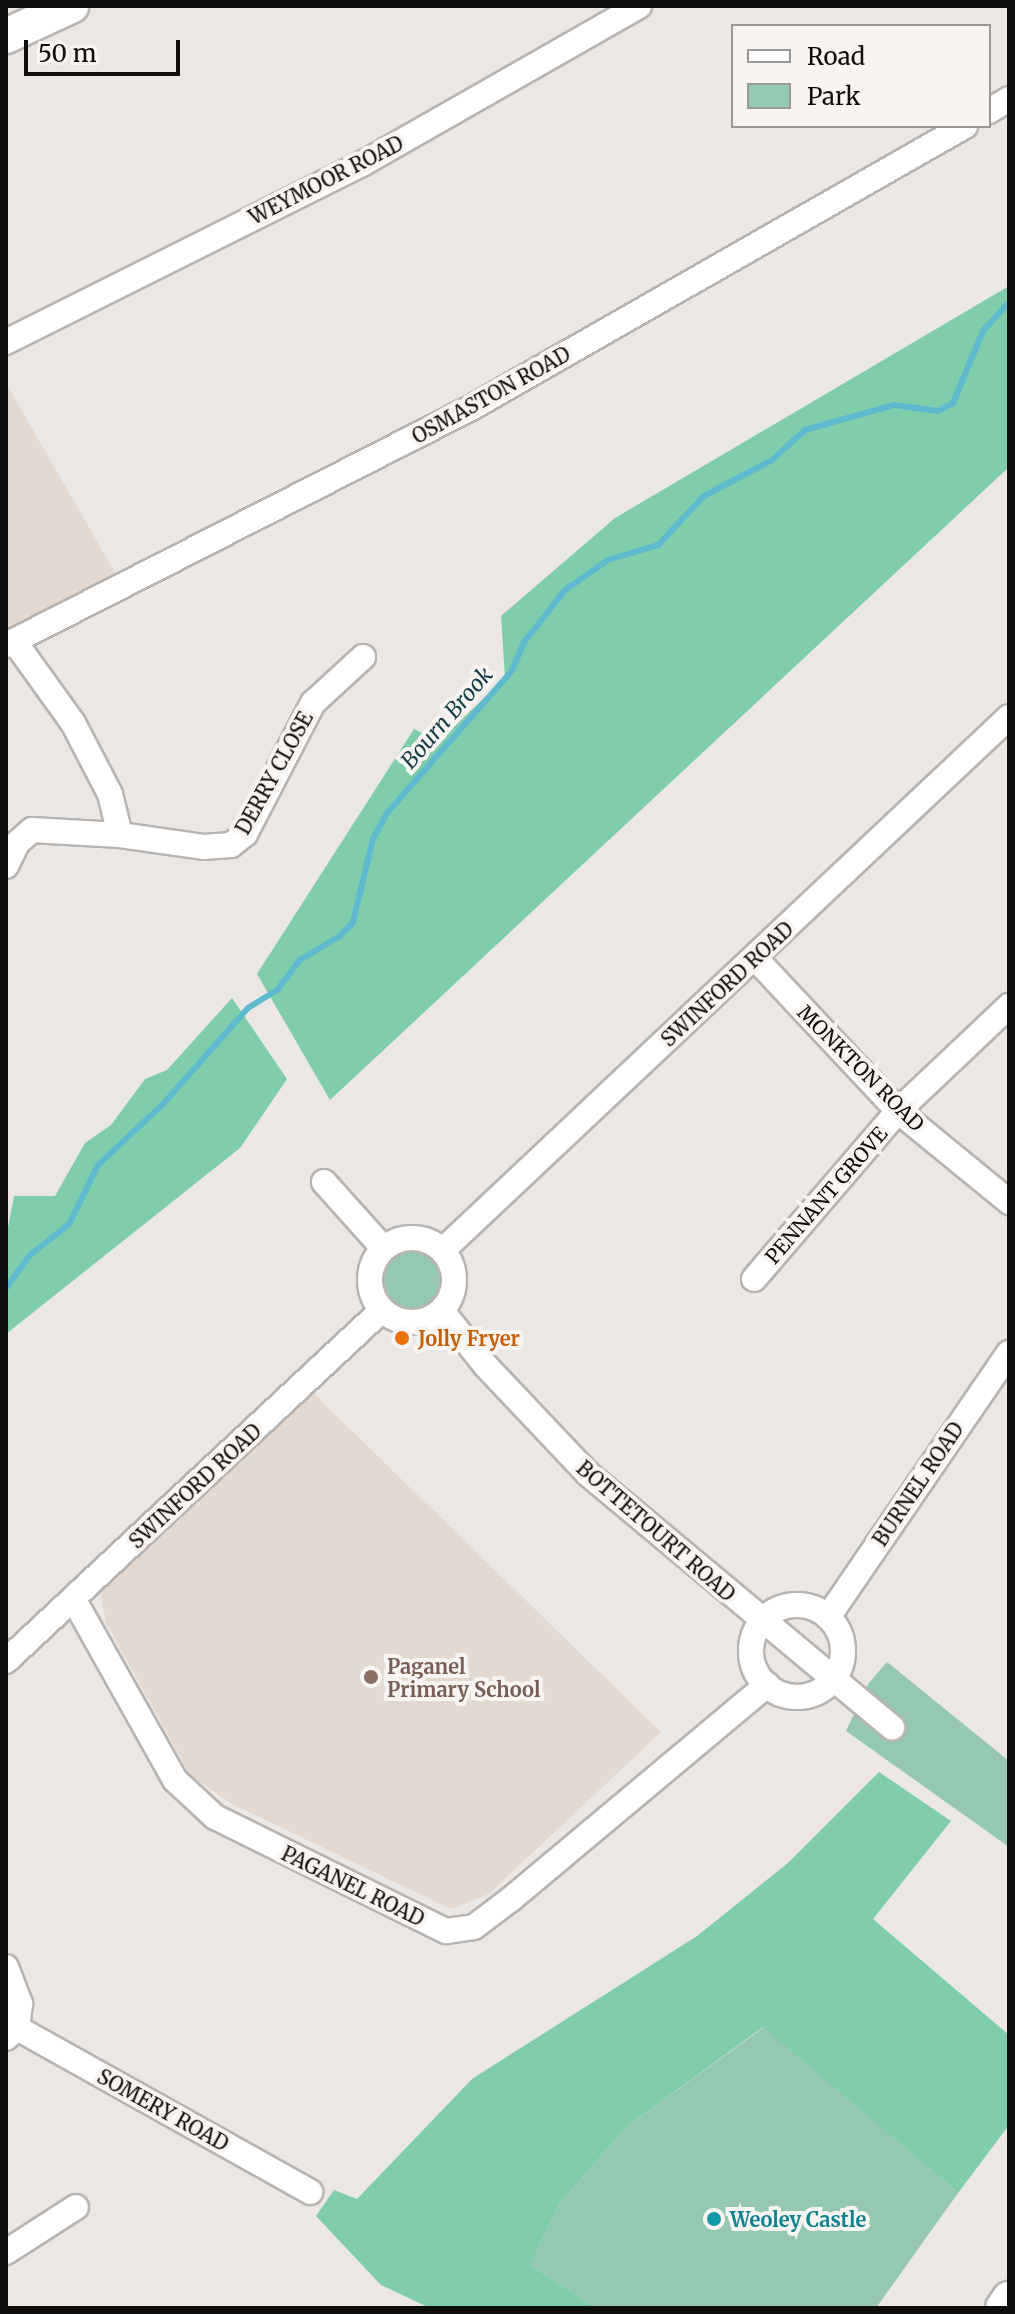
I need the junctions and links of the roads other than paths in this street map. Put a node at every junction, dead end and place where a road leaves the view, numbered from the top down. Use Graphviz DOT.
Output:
graph roads {
  1 [pos="71,6"];
  2 [pos="639,6"];
  3 [pos="6,36"];
  4 [pos="1009,99"];
  5 [pos="991,110"];
  6 [pos="961,128"];
  7 [pos="6,342"];
  8 [pos="10,643"];
  9 [pos="363,657"];
  10 [pos="1009,717"];
  11 [pos="120,835"];
  12 [pos="6,866"];
  13 [pos="755,958"];
  14 [pos="1009,1006"];
  15 [pos="898,1111"];
  16 [pos="324,1182"];
  17 [pos="1009,1202"];
  18 [pos="383,1248"];
  19 [pos="443,1250"];
  20 [pos="754,1279"];
  21 [pos="382,1310"];
  22 [pos="442,1311"];
  23 [pos="1009,1353"];
  24 [pos="74,1600"];
  25 [pos="828,1617"];
  26 [pos="761,1622"];
  27 [pos="6,1661"];
  28 [pos="832,1680"];
  29 [pos="767,1685"];
  30 [pos="892,1727"];
  31 [pos="6,1967"];
  32 [pos="11,2033"];
  33 [pos="310,2192"];
  34 [pos="76,2207"];
  35 [pos="6,2252"];
  36 [pos="1009,2299"];
  37 [pos="1003,2308"];
  1 -- 3 [label="street"];
  2 -- 7 [label="street, WEYMOOR ROAD"];
  4 -- 5 [label="street"];
  6 -- 8 [label="street, OSMASTON ROAD"];
  8 -- 11 [label="street"];
  9 -- 11 [label="street, DERRY CLOSE"];
  10 -- 13 [label="street, SWINFORD ROAD"];
  11 -- 12 [label="street, DERRY CLOSE"];
  13 -- 15 [label="street, MONKTON ROAD"];
  13 -- 19 [label="street, SWINFORD ROAD"];
  14 -- 15 [label="street, PENNANT GROVE"];
  15 -- 17 [label="street, MONKTON ROAD"];
  15 -- 20 [label="street, PENNANT GROVE"];
  16 -- 18 [label="street"];
  18 -- 19 [label="street"];
  18 -- 21 [label="street"];
  19 -- 22 [label="street"];
  21 -- 22 [label="street"];
  21 -- 24 [label="street, SWINFORD ROAD"];
  22 -- 26 [label="street, BOTTETOURT ROAD"];
  23 -- 25 [label="street, BURNEL ROAD"];
  24 -- 27 [label="street, SWINFORD ROAD"];
  24 -- 29 [label="street, PAGANEL ROAD"];
  25 -- 26 [label="street"];
  25 -- 28 [label="street"];
  26 -- 28 [label="street, BOTTETOURT ROAD"];
  26 -- 29 [label="street"];
  28 -- 29 [label="street"];
  28 -- 30 [label="street, BOTTETOURT ROAD"];
  31 -- 32 [label="street"];
  32 -- 33 [label="street, SOMERY ROAD"];
  34 -- 35 [label="street"];
  36 -- 37 [label="street"];
}
